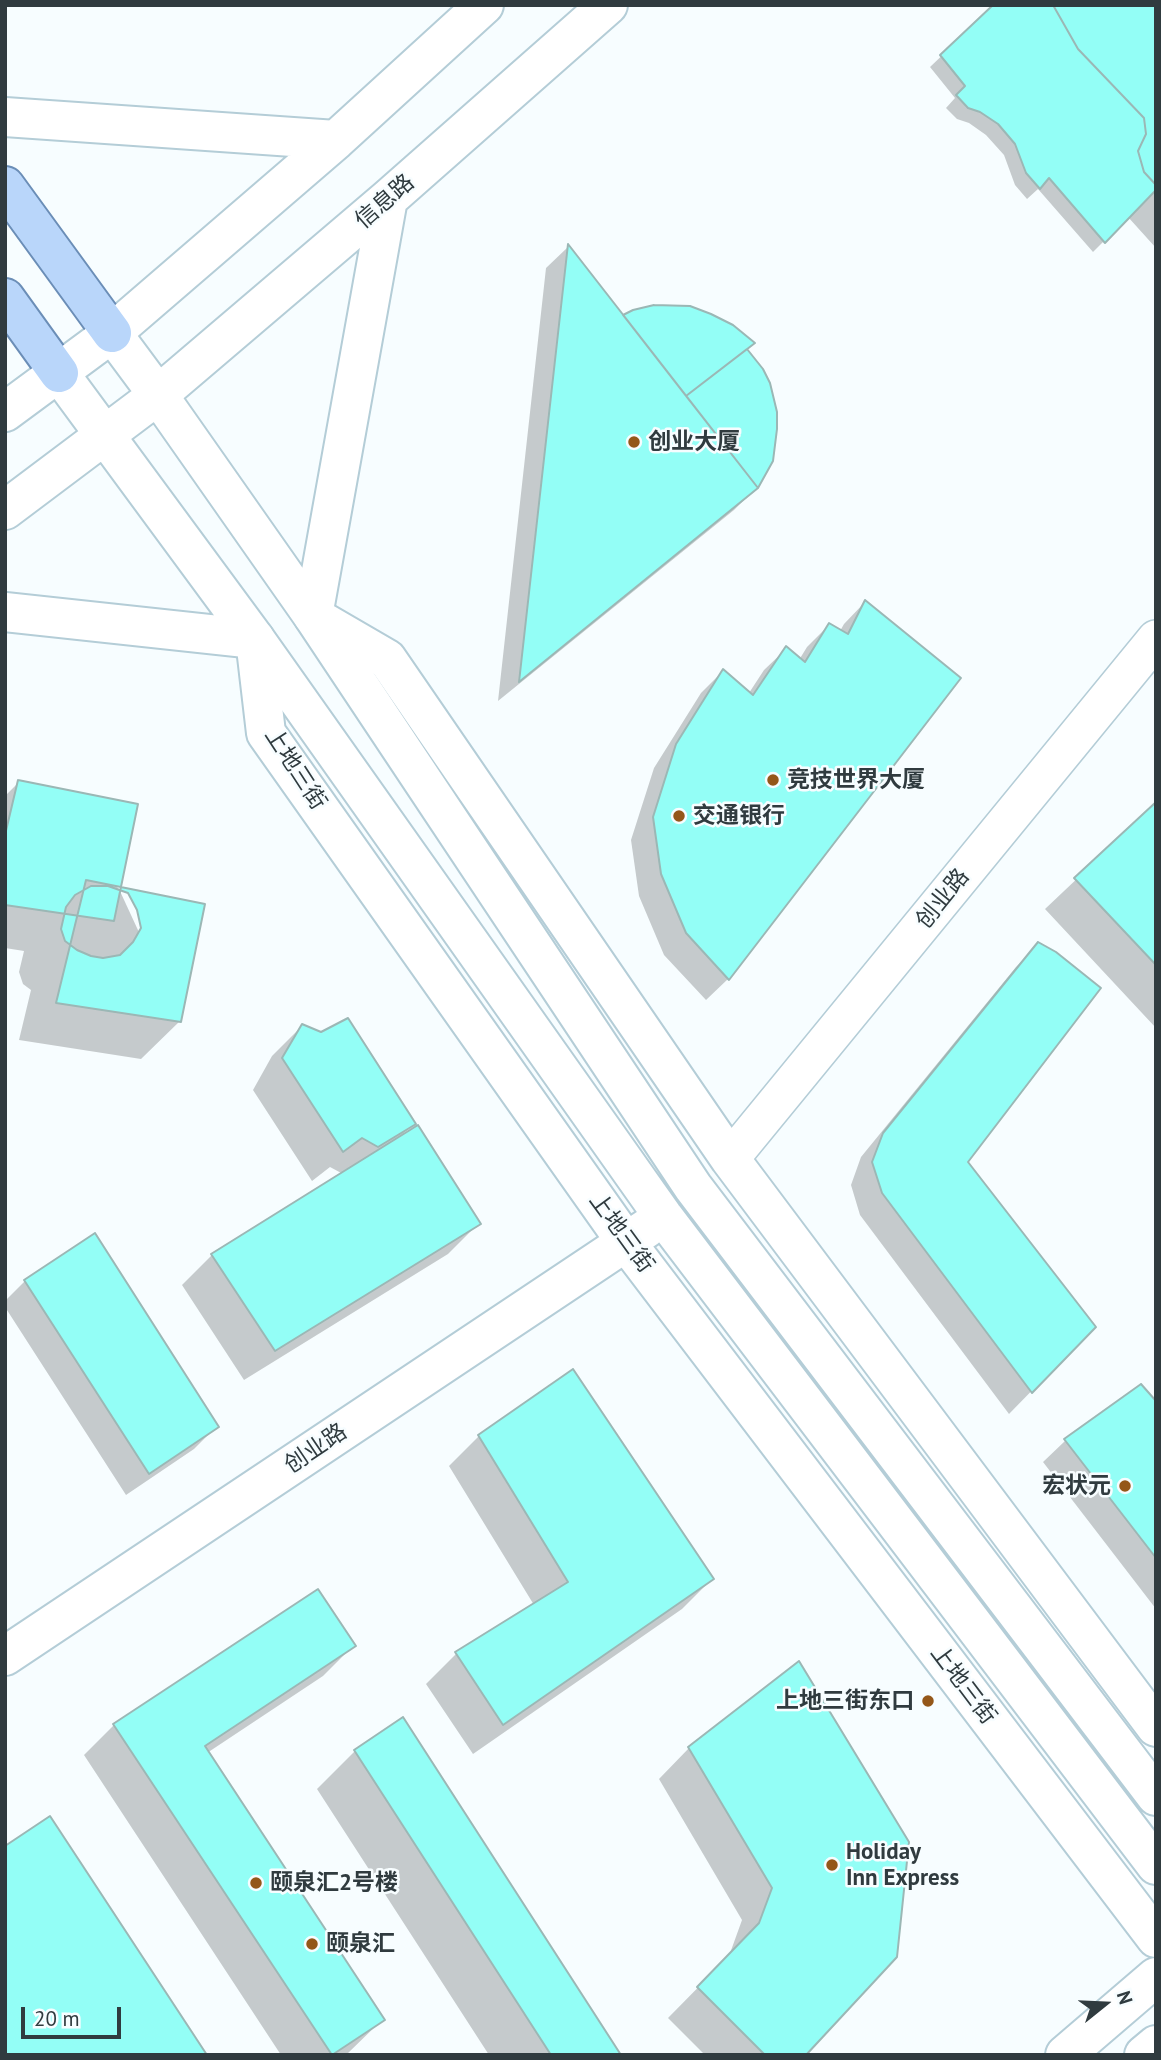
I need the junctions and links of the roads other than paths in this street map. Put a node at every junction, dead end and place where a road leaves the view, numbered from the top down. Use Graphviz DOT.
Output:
graph roads {
  1 [pos="484,5"];
  2 [pos="608,5"];
  3 [pos="5,117"];
  4 [pos="336,140"];
  5 [pos="5,186"];
  6 [pos="388,199"];
  7 [pos="5,298"];
  8 [pos="112,333"];
  9 [pos="59,373"];
  10 [pos="159,395"];
  11 [pos="5,412"];
  12 [pos="105,435"];
  13 [pos="5,510"];
  14 [pos="5,612"];
  15 [pos="313,616"];
  16 [pos="255,639"];
  17 [pos="1156,639"];
  18 [pos="730,1159"];
  19 [pos="693,1187"];
  20 [pos="663,1216"];
  21 [pos="626,1242"];
  22 [pos="5,1656"];
  23 [pos="1156,1727"];
  24 [pos="1156,1796"];
  25 [pos="1156,1865"];
  26 [pos="1156,1938"];
  27 [pos="1156,1977"];
  28 [pos="1156,2045"];
  29 [pos="1065,2055"];
  30 [pos="1144,2055"];
  1 -- 4 [label="main road"];
  2 -- 6 [label="main road, 信息路"];
  3 -- 4 [label="main road"];
  4 -- 8 [label="main road"];
  5 -- 8 [label="main road"];
  6 -- 10 [label="main road, 信息路"];
  6 -- 15 [label="main road"];
  7 -- 9 [label="main road"];
  8 -- 9 [label="main road"];
  8 -- 10 [label="main road"];
  9 -- 11 [label="main road"];
  9 -- 12 [label="main road"];
  10 -- 12 [label="main road, 信息路"];
  10 -- 15 [label="main road"];
  12 -- 13 [label="main road, 信息路"];
  12 -- 16 [label="main road"];
  14 -- 16 [label="main road"];
  15 -- 18 [label="main road"];
  15 -- 19 [label="main road"];
  16 -- 20 [label="main road, 上地三街"];
  16 -- 21 [label="main road, 上地三街"];
  17 -- 18 [label="street, 创业路"];
  18 -- 19 [label="main road"];
  18 -- 23 [label="main road"];
  19 -- 24 [label="main road"];
  20 -- 21 [label="main road, 创业路"];
  20 -- 25 [label="main road, 上地三街"];
  21 -- 22 [label="main road, 创业路"];
  21 -- 26 [label="main road, 上地三街"];
  27 -- 29 [label="main road"];
  28 -- 30 [label="main road"];
}
